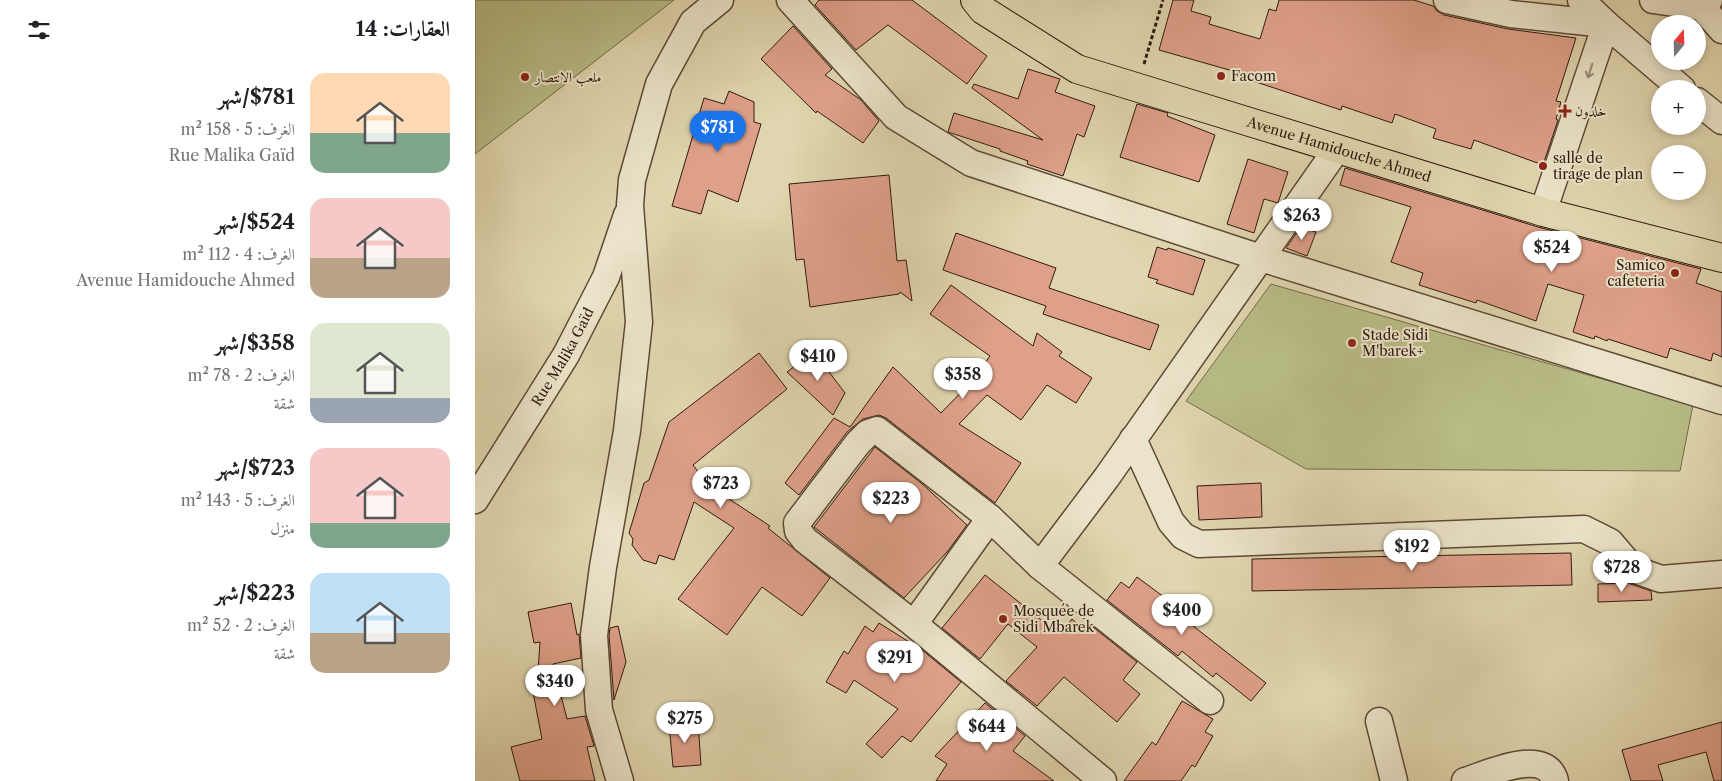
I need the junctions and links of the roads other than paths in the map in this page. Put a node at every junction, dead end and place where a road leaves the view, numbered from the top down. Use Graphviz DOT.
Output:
graph roads {
  1 [pos="720,0"];
  2 [pos="790,0"];
  3 [pos="975,0"];
  4 [pos="1447,0"];
  5 [pos="1581,0"];
  6 [pos="1653,0"];
  7 [pos="1706,3"];
  8 [pos="1606,24"];
  9 [pos="1722,30"];
  10 [pos="1671,80"];
  11 [pos="1706,108"];
  12 [pos="1722,121"];
  13 [pos="1337,149"];
  14 [pos="630,205"];
  15 [pos="1543,212"];
  16 [pos="1261,258"];
  17 [pos="1722,258"];
  18 [pos="1722,401"];
  19 [pos="1133,439"];
  20 [pos="475,500"];
  21 [pos="990,518"];
  22 [pos="1040,566"];
  23 [pos="1722,574"];
  24 [pos="914,624"];
  25 [pos="1210,701"];
  26 [pos="1379,721"];
  27 [pos="620,781"];
  28 [pos="1103,781"];
  29 [pos="1393,781"];
  30 [pos="1465,781"];
  31 [pos="1555,781"];
  1 -- 14 [label="street"];
  2 -- 16 [label="street"];
  3 -- 13 [label="main road, Avenue Hamidouche Ahmed"];
  4 -- 8 [label="street"];
  5 -- 8 [label="street"];
  6 -- 7 [label="street"];
  7 -- 9 [label="street"];
  8 -- 10 [label="street"];
  8 -- 15 [label="street, one-way"];
  11 -- 12 [label="street"];
  13 -- 15 [label="main road, Avenue Hamidouche Ahmed"];
  13 -- 16 [label="street"];
  14 -- 20 [label="street, Rue Malika Gaïd"];
  14 -- 27 [label="street"];
  15 -- 17 [label="main road, Avenue Hamidouche Ahmed"];
  16 -- 18 [label="street"];
  16 -- 19 [label="street"];
  19 -- 22 [label="street"];
  19 -- 23 [label="street"];
  21 -- 22 [label="street"];
  21 -- 24 [label="street"];
  21 -- 24 [label="street"];
  22 -- 25 [label="street"];
  24 -- 28 [label="street"];
  26 -- 29 [label="street"];
  30 -- 31 [label="street"];
}
